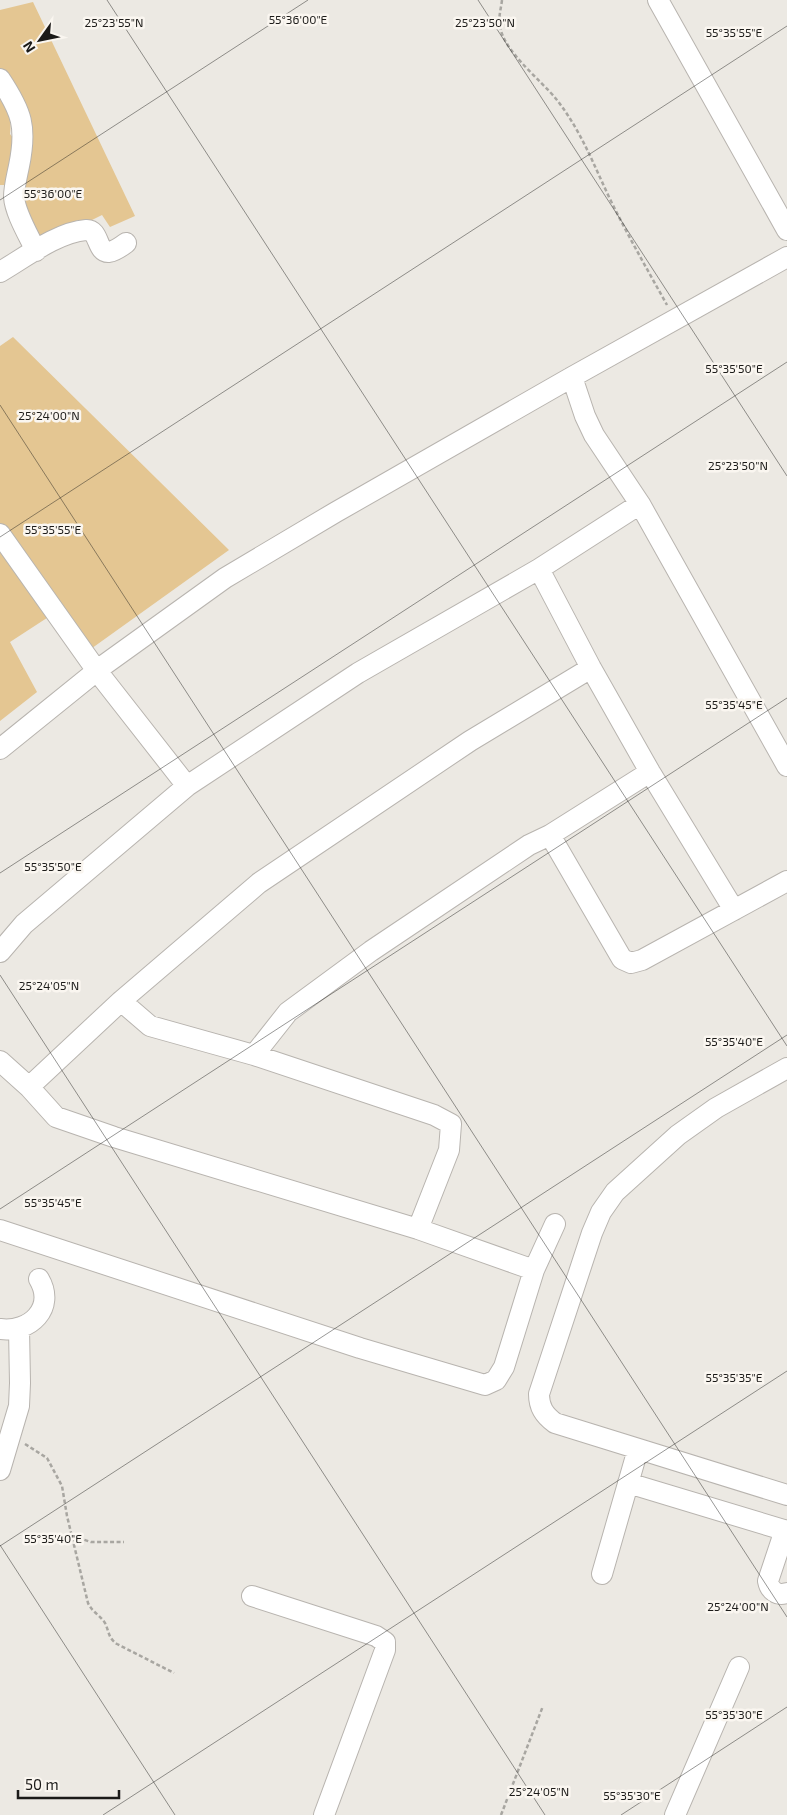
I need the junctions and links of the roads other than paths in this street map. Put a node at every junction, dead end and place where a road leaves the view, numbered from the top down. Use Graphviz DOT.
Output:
graph roads {
  1 [pos="658,0"];
  2 [pos="0,79"];
  3 [pos="787,230"];
  4 [pos="126,243"];
  5 [pos="36,251"];
  6 [pos="787,256"];
  7 [pos="0,272"];
  8 [pos="572,377"];
  9 [pos="640,504"];
  10 [pos="0,534"];
  11 [pos="540,569"];
  12 [pos="591,668"];
  13 [pos="97,671"];
  14 [pos="0,749"];
  15 [pos="787,766"];
  16 [pos="650,772"];
  17 [pos="187,786"];
  18 [pos="550,835"];
  19 [pos="787,881"];
  20 [pos="734,910"];
  21 [pos="0,952"];
  22 [pos="121,1001"];
  23 [pos="254,1055"];
  24 [pos="0,1061"];
  25 [pos="787,1068"];
  26 [pos="29,1087"];
  27 [pos="555,1224"];
  28 [pos="418,1229"];
  29 [pos="0,1230"];
  30 [pos="534,1270"];
  31 [pos="39,1279"];
  32 [pos="9,1329"];
  33 [pos="638,1449"];
  34 [pos="0,1470"];
  35 [pos="628,1483"];
  36 [pos="787,1495"];
  37 [pos="786,1531"];
  38 [pos="602,1574"];
  39 [pos="787,1593"];
  40 [pos="252,1596"];
  41 [pos="739,1667"];
  42 [pos="324,1815"];
  43 [pos="675,1815"];
  1 -- 3 [label="street"];
  2 -- 5 [label="street"];
  4 -- 5 [label="street"];
  5 -- 7 [label="street"];
  6 -- 8 [label="street"];
  8 -- 9 [label="street"];
  8 -- 13 [label="street"];
  9 -- 11 [label="street"];
  9 -- 15 [label="street"];
  10 -- 13 [label="street"];
  11 -- 12 [label="street"];
  11 -- 17 [label="street"];
  12 -- 16 [label="street"];
  12 -- 22 [label="street"];
  13 -- 14 [label="street"];
  13 -- 17 [label="street"];
  16 -- 18 [label="street"];
  16 -- 20 [label="street"];
  17 -- 21 [label="street"];
  18 -- 20 [label="street"];
  18 -- 23 [label="street"];
  19 -- 20 [label="street"];
  22 -- 23 [label="street"];
  22 -- 26 [label="street"];
  23 -- 28 [label="street"];
  24 -- 26 [label="street"];
  25 -- 33 [label="street"];
  26 -- 28 [label="street"];
  27 -- 30 [label="street"];
  28 -- 30 [label="street"];
  29 -- 30 [label="street"];
  31 -- 32 [label="street"];
  32 -- 34 [label="street"];
  33 -- 35 [label="street"];
  33 -- 36 [label="street"];
  35 -- 37 [label="street"];
  35 -- 38 [label="street"];
  37 -- 39 [label="street"];
  40 -- 42 [label="street"];
  41 -- 43 [label="street"];
}
